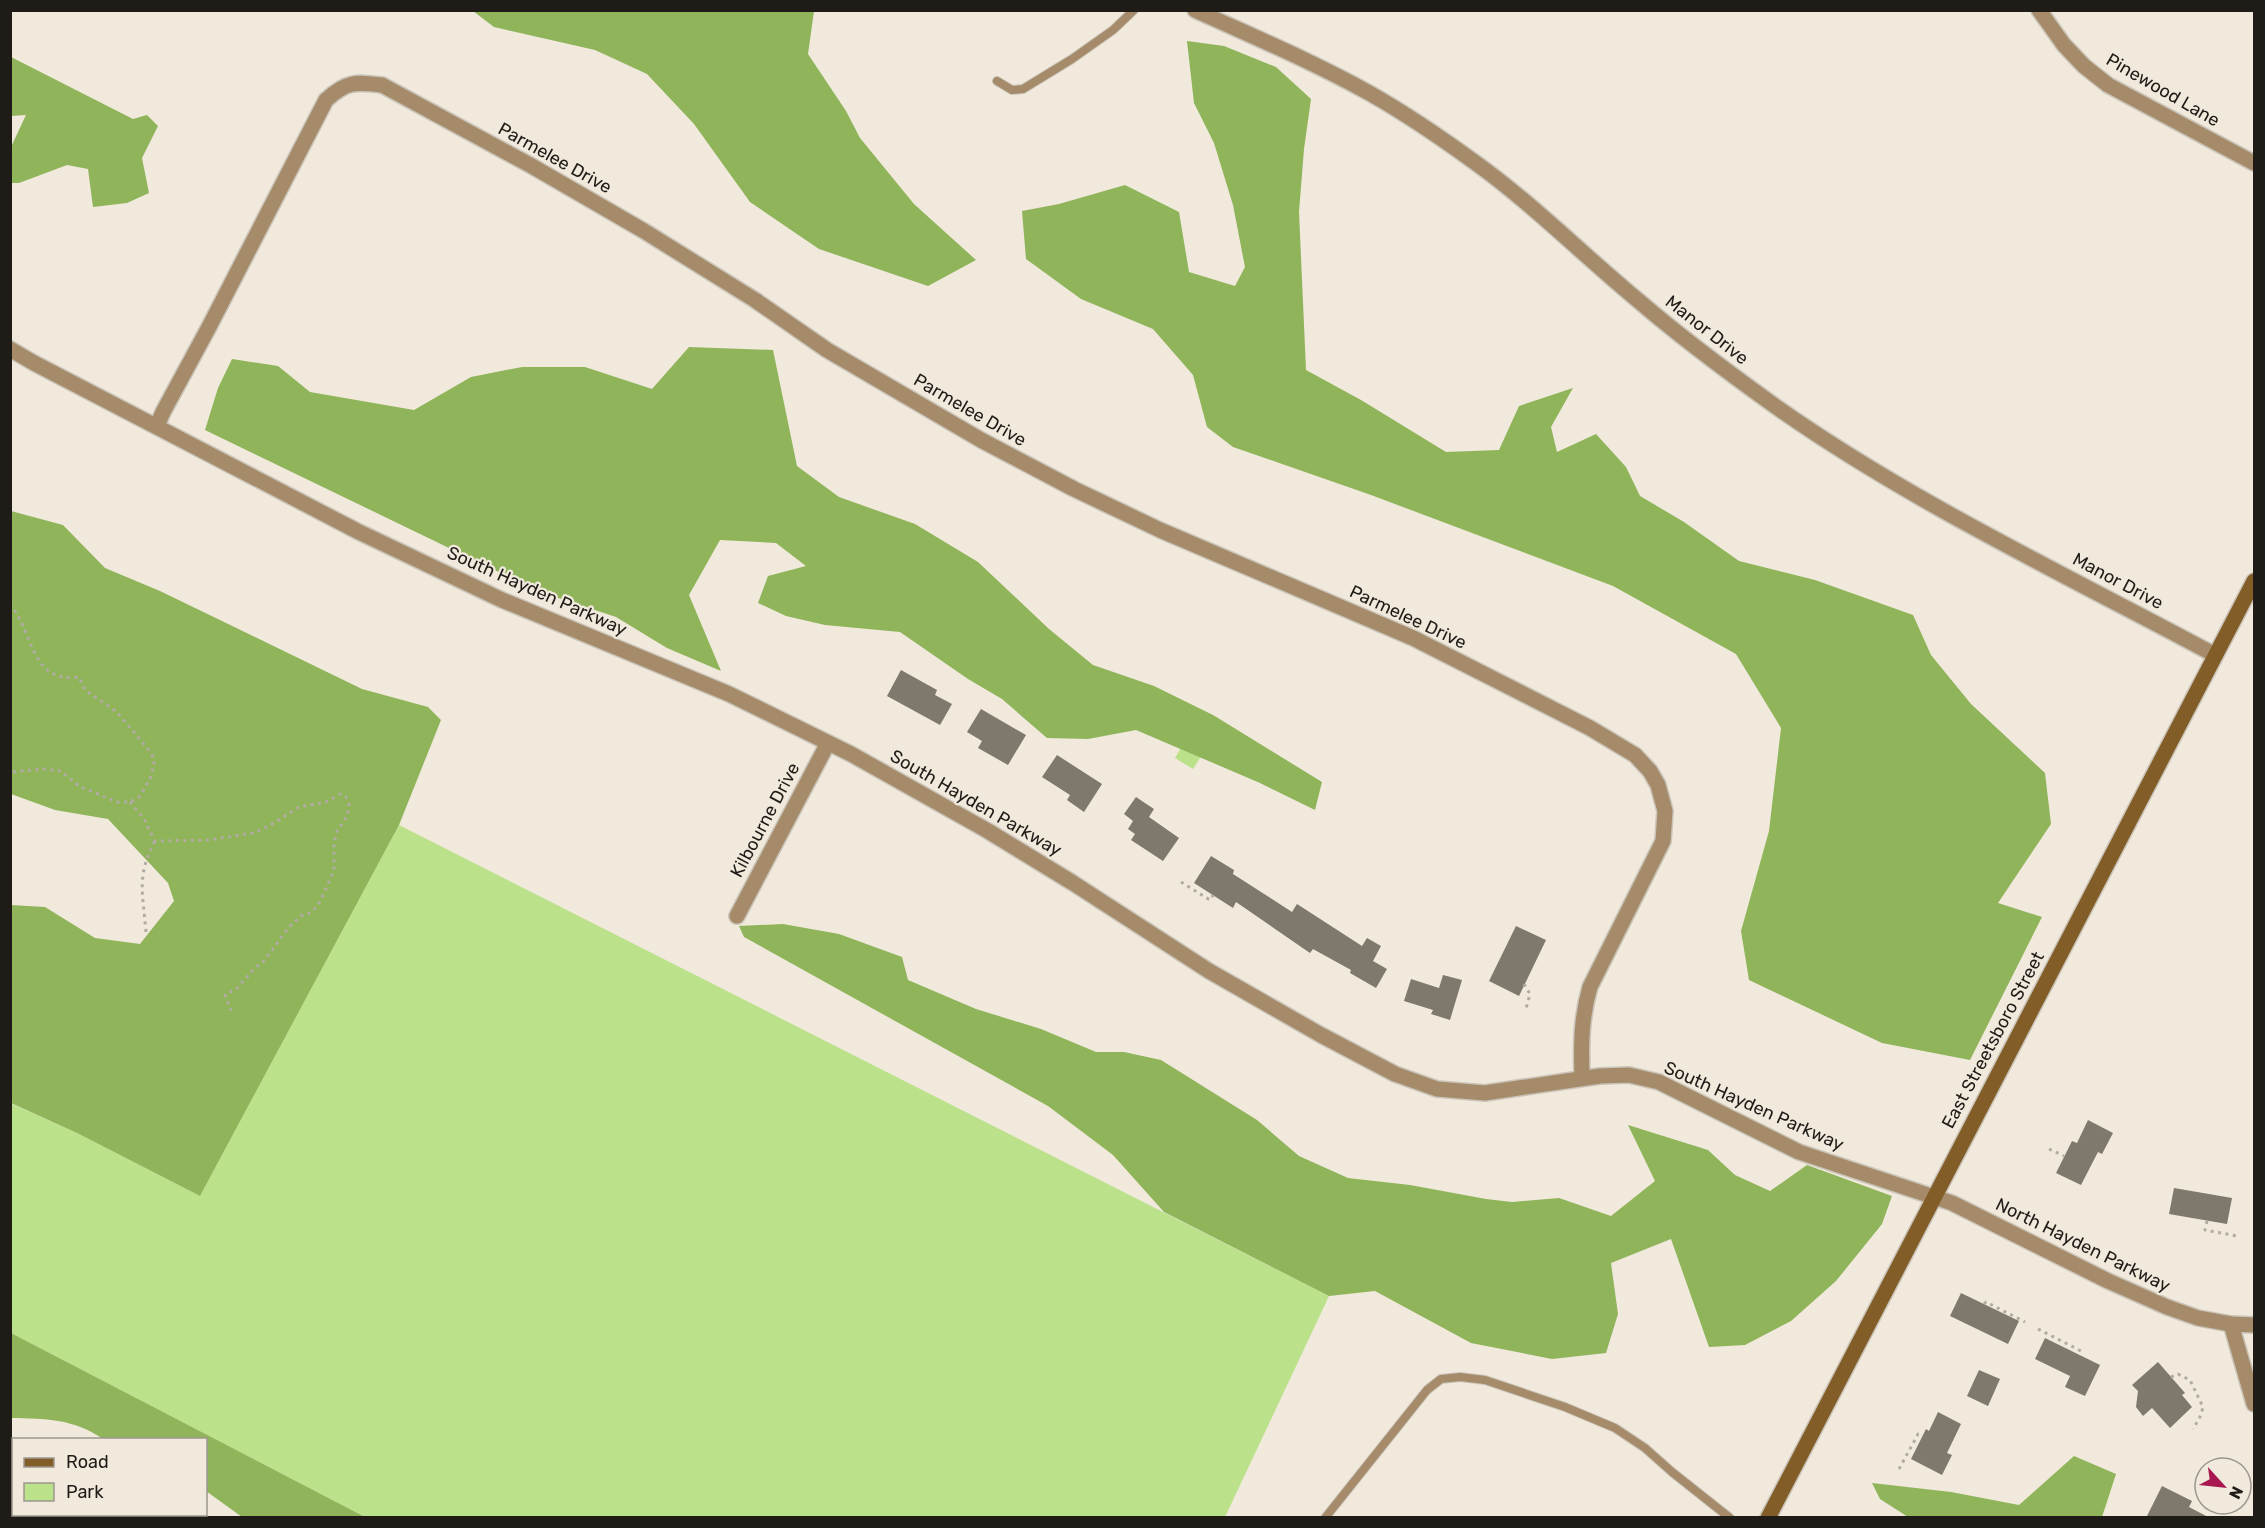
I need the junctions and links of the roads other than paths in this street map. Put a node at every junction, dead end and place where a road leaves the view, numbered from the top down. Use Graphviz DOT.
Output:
graph roads {
  1 [pos="1134,10"];
  2 [pos="1195,10"];
  3 [pos="2039,10"];
  4 [pos="997,81"];
  5 [pos="2254,163"];
  6 [pos="10,349"];
  7 [pos="157,426"];
  8 [pos="2254,581"];
  9 [pos="2215,655"];
  10 [pos="828,743"];
  11 [pos="737,916"];
  12 [pos="1582,1077"];
  13 [pos="1934,1197"];
  14 [pos="2231,1324"];
  15 [pos="2254,1325"];
  16 [pos="2254,1404"];
  17 [pos="1325,1518"];
  18 [pos="1730,1518"];
  19 [pos="1768,1518"];
  1 -- 4 [label="lane"];
  2 -- 9 [label="street, Manor Drive"];
  3 -- 5 [label="street, Pinewood Lane"];
  6 -- 7 [label="street, South Hayden Parkway"];
  7 -- 10 [label="street, South Hayden Parkway"];
  7 -- 12 [label="street, Parmelee Drive"];
  8 -- 9 [label="main road, East Streetsboro Street"];
  9 -- 13 [label="main road, East Streetsboro Street"];
  10 -- 11 [label="street, Kilbourne Drive"];
  10 -- 12 [label="street, South Hayden Parkway"];
  12 -- 13 [label="street, South Hayden Parkway"];
  13 -- 14 [label="street, North Hayden Parkway"];
  13 -- 19 [label="main road, East Streetsboro Street"];
  14 -- 15 [label="street, North Hayden Parkway"];
  14 -- 16 [label="street"];
  17 -- 18 [label="lane"];
}
